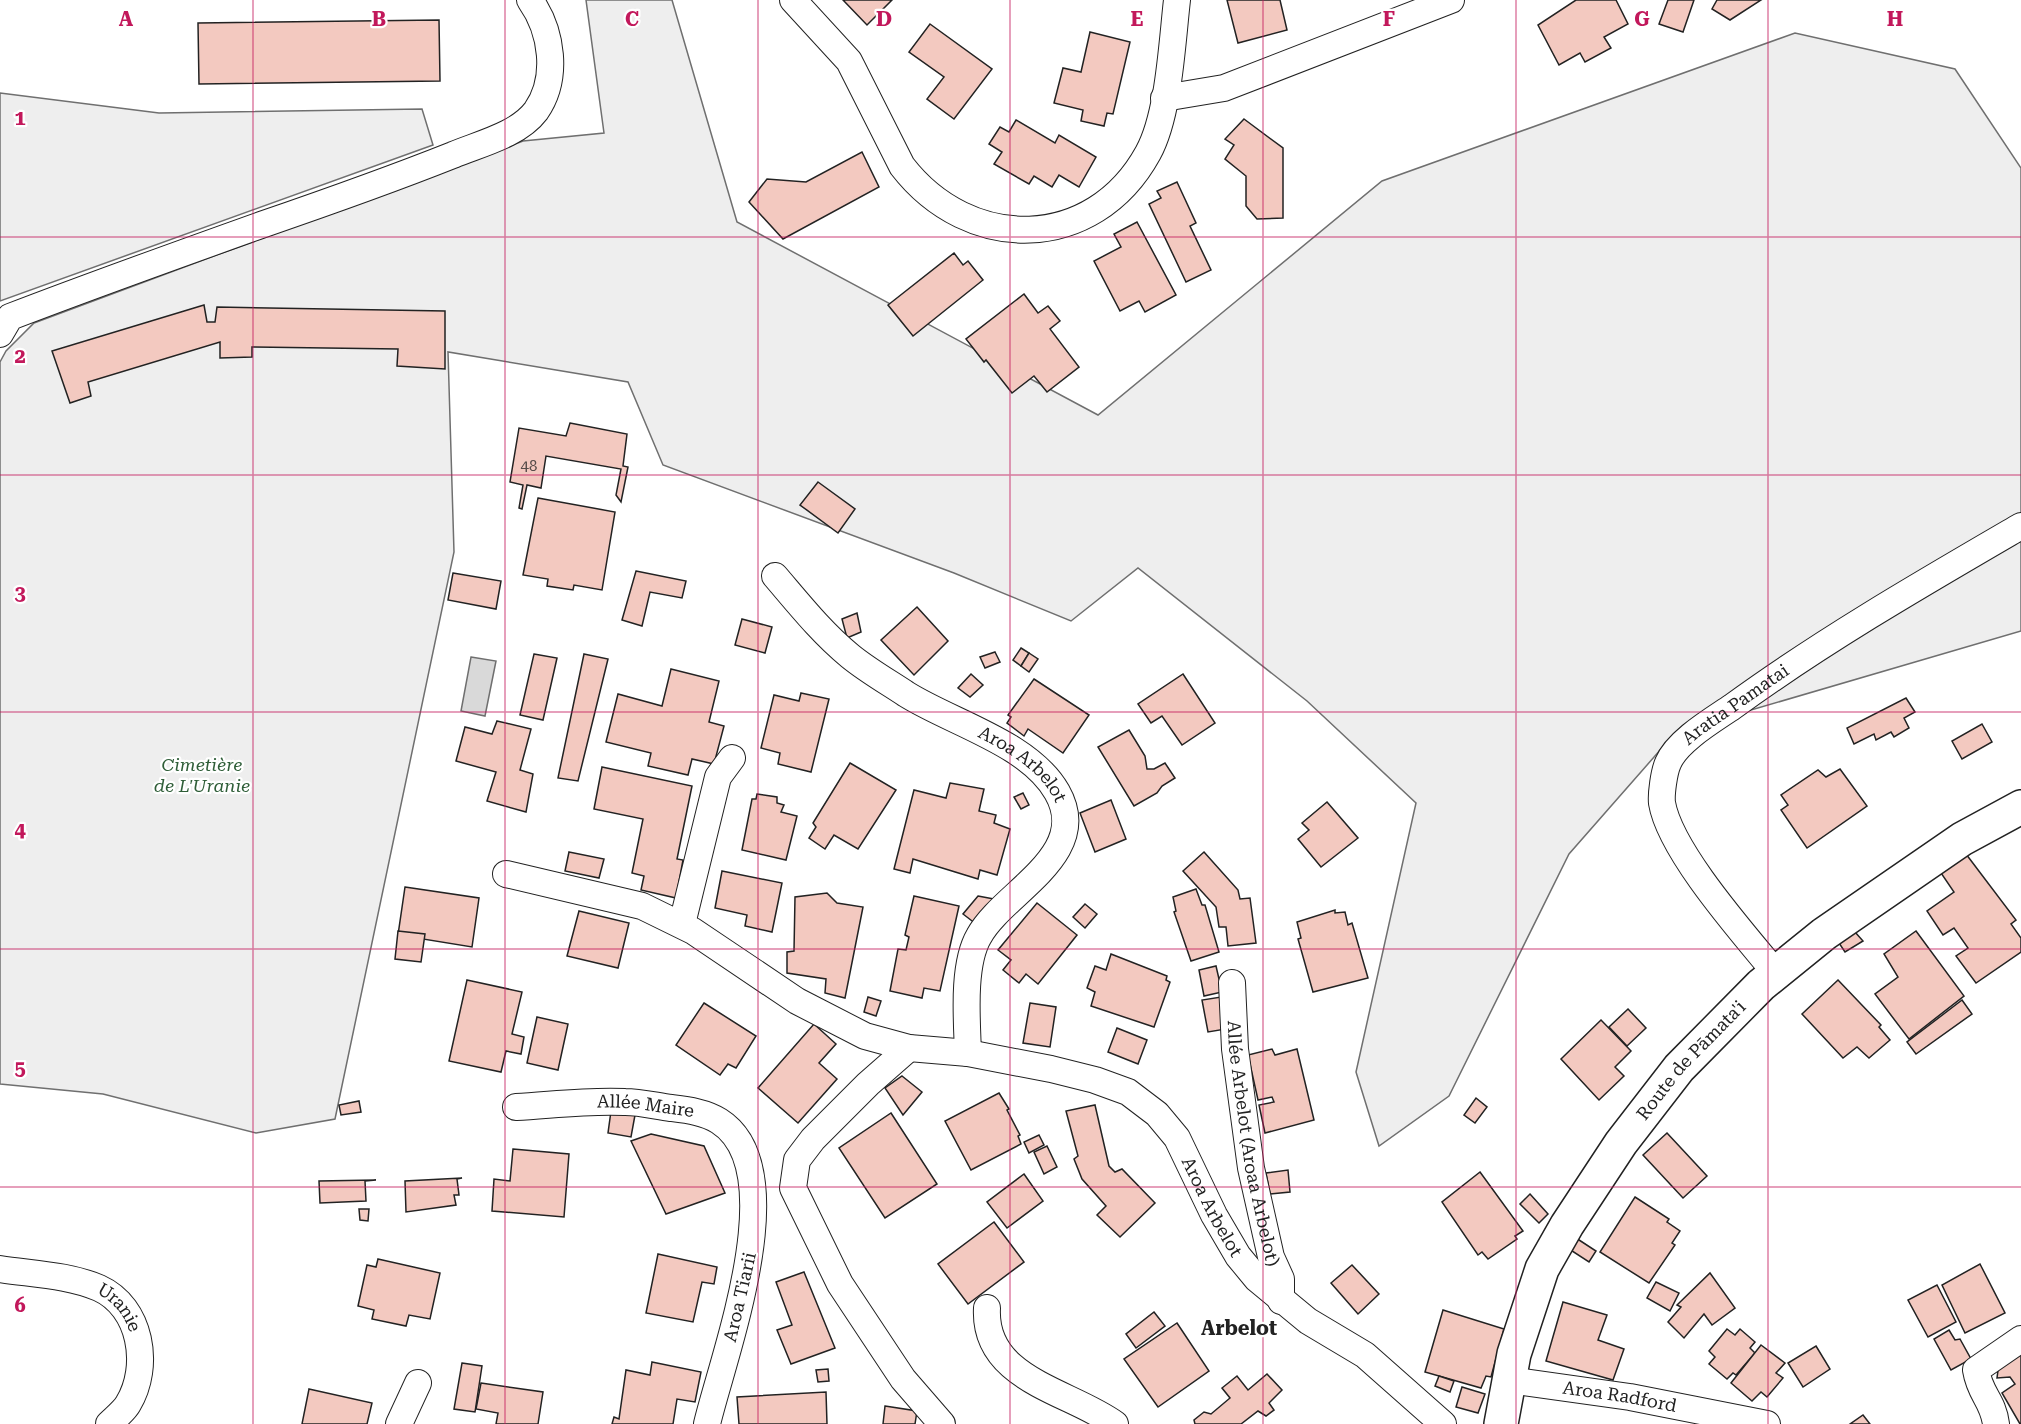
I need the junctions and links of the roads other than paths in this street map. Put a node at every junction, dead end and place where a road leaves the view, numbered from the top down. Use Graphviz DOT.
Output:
graph roads {
  1 [pos="530,0"];
  2 [pos="793,0"];
  3 [pos="1178,0"];
  4 [pos="1451,0"];
  5 [pos="1164,98"];
  6 [pos="0,334"];
  7 [pos="2021,526"];
  8 [pos="775,576"];
  9 [pos="732,759"];
  10 [pos="2021,807"];
  11 [pos="506,874"];
  12 [pos="682,924"];
  13 [pos="1775,972"];
  14 [pos="1232,983"];
  15 [pos="909,1048"];
  16 [pos="968,1053"];
  17 [pos="516,1107"];
  18 [pos="748,1167"];
  19 [pos="0,1269"];
  20 [pos="1281,1301"];
  21 [pos="987,1308"];
  22 [pos="2021,1339"];
  23 [pos="1509,1380"];
  24 [pos="418,1383"];
  25 [pos="1431,1421"];
  26 [pos="109,1424"];
  27 [pos="399,1424"];
  28 [pos="707,1424"];
  29 [pos="942,1424"];
  30 [pos="1115,1424"];
  31 [pos="1501,1424"];
  32 [pos="1767,1424"];
  33 [pos="1996,1424"];
  1 -- 6 [label="street"];
  2 -- 5 [label="street"];
  3 -- 5 [label="street"];
  4 -- 5 [label="street"];
  7 -- 13 [label="street, Aratia Pamatai"];
  8 -- 16 [label="street, Aroa Arbelot"];
  9 -- 12 [label="street"];
  10 -- 13 [label="main road, Route de Pāmata'i"];
  11 -- 12 [label="street, Aroa Arbelot"];
  12 -- 15 [label="street, Aroa Arbelot"];
  13 -- 23 [label="main road, Route de Pāmata'i"];
  14 -- 20 [label="street, Allée Arbelot (Aroaa Arbelot)"];
  15 -- 16 [label="street, Aroa Arbelot"];
  15 -- 29 [label="street"];
  16 -- 20 [label="street, Aroa Arbelot"];
  17 -- 18 [label="street, Allée Maire"];
  18 -- 28 [label="street, Aroa Tiarii"];
  19 -- 26 [label="street, Uranie"];
  20 -- 25 [label="street, Aroa Arbelot"];
  21 -- 30 [label="street"];
  22 -- 33 [label="street"];
  23 -- 31 [label="main road, Route de Pāmata'i"];
  23 -- 32 [label="street, Aroa Radford"];
  24 -- 27 [label="street"];
}
